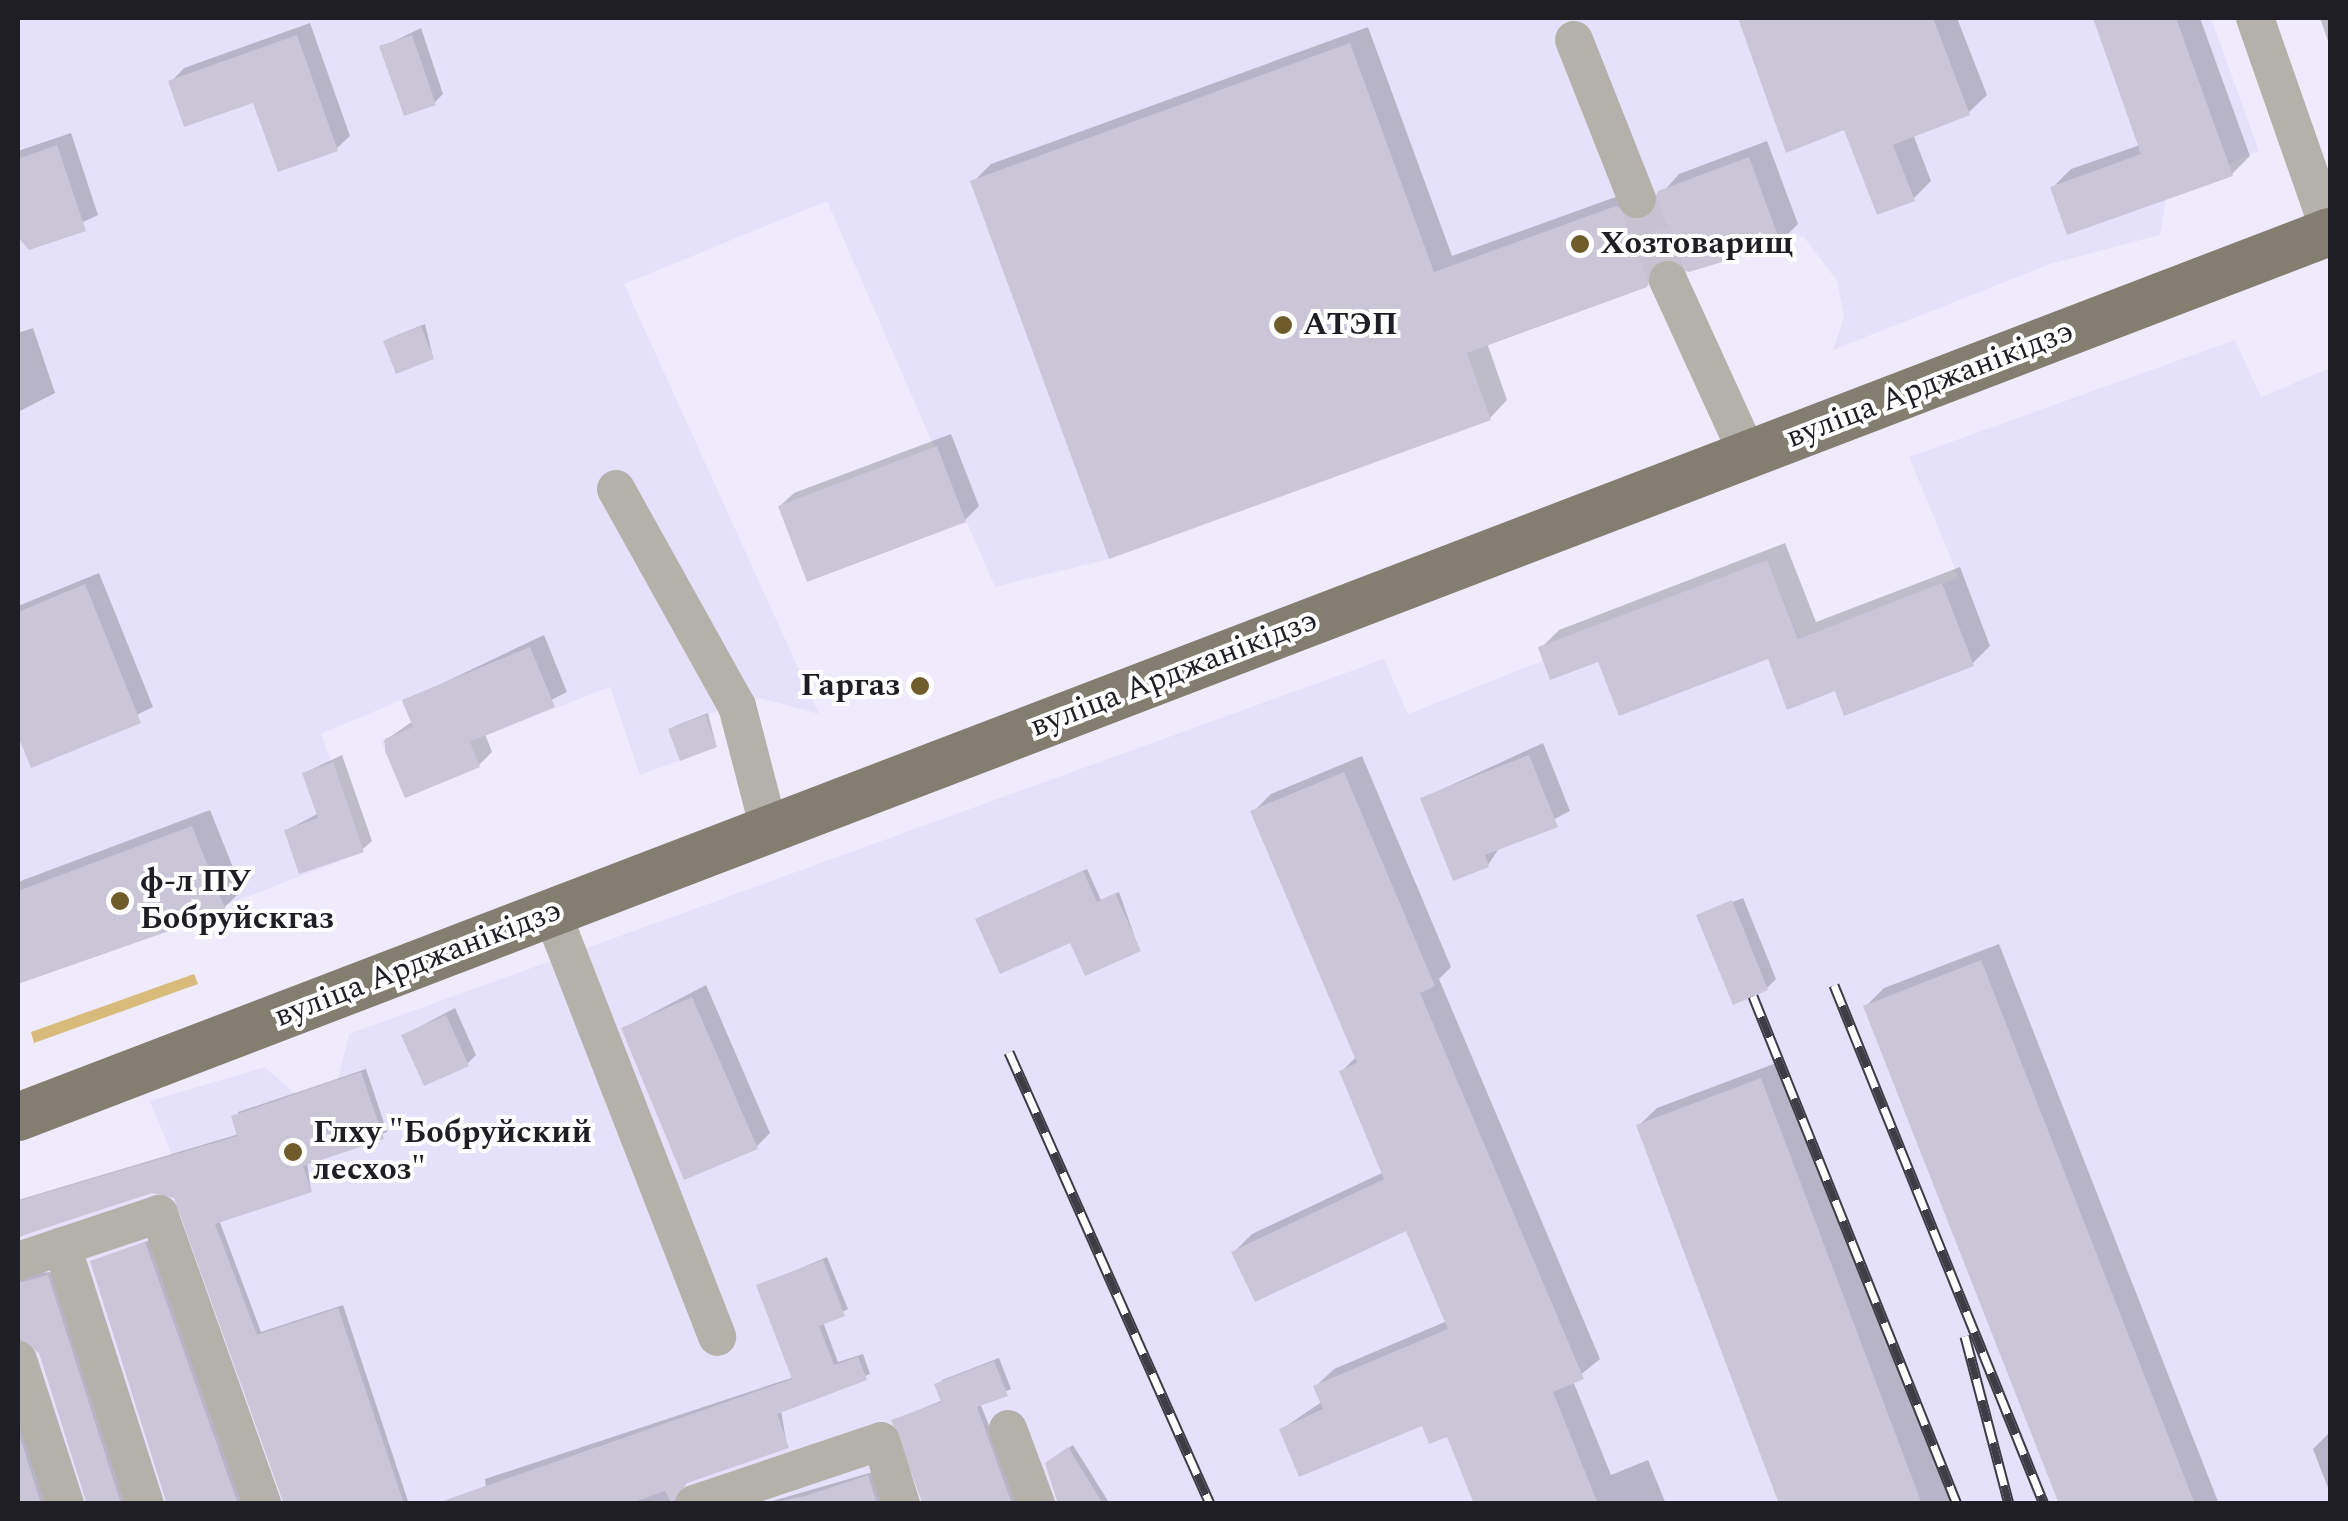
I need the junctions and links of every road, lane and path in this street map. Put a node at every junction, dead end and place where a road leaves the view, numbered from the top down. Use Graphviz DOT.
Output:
graph roads {
  1 [pos="2255,18"];
  2 [pos="1574,40"];
  3 [pos="1637,198"];
  4 [pos="2330,232"];
  5 [pos="1668,280"];
  6 [pos="1748,454"];
  7 [pos="616,490"];
  8 [pos="769,829"];
  9 [pos="552,913"];
  10 [pos="18,1117"];
  11 [pos="62,1246"];
  12 [pos="18,1261"];
  13 [pos="717,1337"];
  14 [pos="18,1360"];
  15 [pos="1008,1429"];
  16 [pos="65,1504"];
  17 [pos="145,1504"];
  18 [pos="262,1504"];
  19 [pos="694,1504"];
  20 [pos="901,1504"];
  21 [pos="1036,1504"];
  1 -- 4 [label="lane"];
  2 -- 3 [label="lane"];
  4 -- 6 [label="main road, вуліца Арджанікідзэ"];
  5 -- 6 [label="lane"];
  6 -- 8 [label="main road, вуліца Арджанікідзэ"];
  7 -- 8 [label="lane"];
  8 -- 9 [label="main road, вуліца Арджанікідзэ"];
  9 -- 10 [label="main road, вуліца Арджанікідзэ"];
  9 -- 13 [label="lane"];
  11 -- 12 [label="lane"];
  11 -- 17 [label="lane"];
  11 -- 18 [label="lane"];
  14 -- 16 [label="lane"];
  15 -- 21 [label="lane"];
  19 -- 20 [label="lane"];
}
